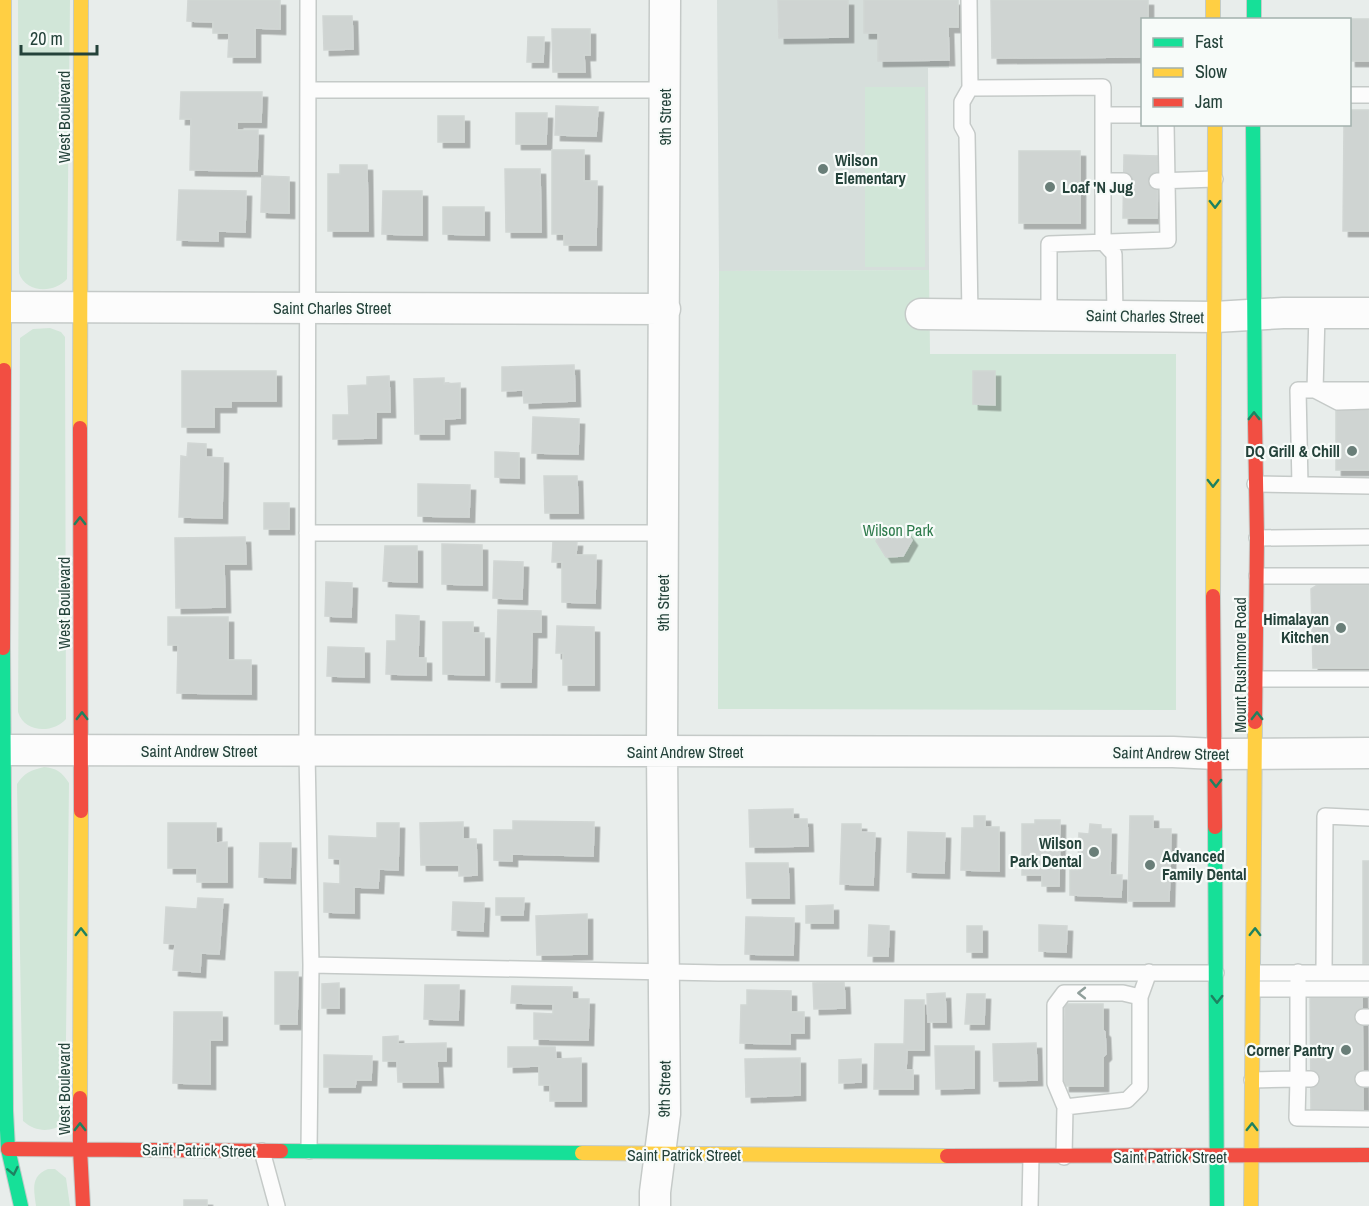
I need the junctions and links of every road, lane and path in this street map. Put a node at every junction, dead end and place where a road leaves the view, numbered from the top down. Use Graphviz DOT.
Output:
graph roads {
  1 [pos="3,0"];
  2 [pos="81,0"];
  3 [pos="308,0"];
  4 [pos="665,0"];
  5 [pos="969,0"];
  6 [pos="1213,0"];
  7 [pos="1254,0"];
  8 [pos="1213,18"];
  9 [pos="1254,18"];
  10 [pos="970,88"];
  11 [pos="308,90"];
  12 [pos="666,90"];
  13 [pos="1351,95"];
  14 [pos="1369,95"];
  15 [pos="1103,115"];
  16 [pos="1141,115"];
  17 [pos="1166,126"];
  18 [pos="1215,126"];
  19 [pos="1252,126"];
  20 [pos="1215,179"];
  21 [pos="1103,181"];
  22 [pos="1124,181"];
  23 [pos="1162,181"];
  24 [pos="1103,242"];
  25 [pos="2,307"];
  26 [pos="80,307"];
  27 [pos="307,308"];
  28 [pos="664,309"];
  29 [pos="921,314"];
  30 [pos="1317,314"];
  31 [pos="1369,314"];
  32 [pos="970,315"];
  33 [pos="1049,315"];
  34 [pos="1115,315"];
  35 [pos="1254,315"];
  36 [pos="1215,317"];
  37 [pos="1316,390"];
  38 [pos="1369,390"];
  39 [pos="1369,401"];
  40 [pos="1254,484"];
  41 [pos="1300,485"];
  42 [pos="1369,486"];
  43 [pos="308,533"];
  44 [pos="664,533"];
  45 [pos="1369,537"];
  46 [pos="1257,538"];
  47 [pos="1257,576"];
  48 [pos="1369,576"];
  49 [pos="1256,679"];
  50 [pos="1369,679"];
  51 [pos="2,750"];
  52 [pos="82,750"];
  53 [pos="662,751"];
  54 [pos="308,752"];
  55 [pos="1256,753"];
  56 [pos="1369,753"];
  57 [pos="1216,754"];
  58 [pos="1369,818"];
  59 [pos="311,965"];
  60 [pos="664,970"];
  61 [pos="1149,972"];
  62 [pos="1298,972"];
  63 [pos="1324,972"];
  64 [pos="1369,972"];
  65 [pos="1216,973"];
  66 [pos="1254,973"];
  67 [pos="1298,988"];
  68 [pos="1254,989"];
  69 [pos="1369,989"];
  70 [pos="1140,997"];
  71 [pos="1304,1079"];
  72 [pos="1252,1080"];
  73 [pos="1065,1107"];
  74 [pos="1369,1119"];
  75 [pos="4,1149"];
  76 [pos="80,1149"];
  77 [pos="262,1151"];
  78 [pos="309,1151"];
  79 [pos="660,1155"];
  80 [pos="1369,1155"];
  81 [pos="1217,1156"];
  82 [pos="1251,1156"];
  83 [pos="1030,1157"];
  84 [pos="1064,1157"];
  85 [pos="21,1206"];
  86 [pos="83,1206"];
  87 [pos="277,1206"];
  88 [pos="655,1206"];
  89 [pos="1030,1206"];
  90 [pos="1217,1206"];
  91 [pos="1251,1206"];
  1 -- 25 [label="main road"];
  2 -- 26 [label="main road, West Boulevard"];
  3 -- 11 [label="lane"];
  4 -- 12 [label="street, 9th Street"];
  5 -- 10 [label="lane"];
  6 -- 8 [label="main road"];
  7 -- 9 [label="main road"];
  10 -- 15 [label="lane"];
  10 -- 32 [label="lane"];
  11 -- 12 [label="lane"];
  11 -- 27 [label="lane"];
  12 -- 28 [label="street, 9th Street"];
  13 -- 14 [label="lane"];
  15 -- 16 [label="lane"];
  15 -- 21 [label="lane"];
  17 -- 23 [label="lane"];
  18 -- 20 [label="main road, Mount Rushmore Road"];
  19 -- 35 [label="main road, Mount Rushmore Road"];
  20 -- 23 [label="lane"];
  20 -- 36 [label="main road, Mount Rushmore Road, one-way"];
  21 -- 22 [label="lane"];
  21 -- 24 [label="lane"];
  23 -- 24 [label="lane"];
  24 -- 33 [label="lane"];
  24 -- 34 [label="lane"];
  25 -- 26 [label="street, Saint Charles Street"];
  25 -- 51 [label="main road"];
  26 -- 27 [label="street, Saint Charles Street"];
  52 -- 26 [label="main road, West Boulevard, one-way"];
  27 -- 28 [label="street, Saint Charles Street"];
  27 -- 43 [label="lane"];
  28 -- 44 [label="street, 9th Street"];
  29 -- 32 [label="street, Saint Charles Street"];
  30 -- 31 [label="street, Saint Charles Street"];
  30 -- 35 [label="street, Saint Charles Street"];
  30 -- 37 [label="lane"];
  32 -- 33 [label="street, Saint Charles Street"];
  33 -- 34 [label="street, Saint Charles Street"];
  34 -- 36 [label="street, Saint Charles Street"];
  35 -- 36 [label="street, Saint Charles Street"];
  40 -- 35 [label="main road, Mount Rushmore Road, one-way"];
  36 -- 57 [label="main road, Mount Rushmore Road, one-way"];
  37 -- 38 [label="lane"];
  37 -- 39 [label="lane"];
  37 -- 41 [label="lane"];
  40 -- 41 [label="lane"];
  40 -- 46 [label="main road, Mount Rushmore Road"];
  41 -- 42 [label="lane"];
  43 -- 44 [label="lane"];
  43 -- 54 [label="lane"];
  44 -- 53 [label="street, 9th Street"];
  45 -- 46 [label="lane"];
  46 -- 47 [label="main road, Mount Rushmore Road"];
  47 -- 48 [label="lane"];
  47 -- 49 [label="main road, Mount Rushmore Road"];
  49 -- 50 [label="lane"];
  55 -- 49 [label="main road, Mount Rushmore Road, one-way"];
  51 -- 52 [label="street, Saint Andrew Street"];
  51 -- 75 [label="main road"];
  52 -- 54 [label="street, Saint Andrew Street"];
  76 -- 52 [label="main road, West Boulevard, one-way"];
  53 -- 54 [label="street, Saint Andrew Street"];
  53 -- 57 [label="street, Saint Andrew Street"];
  53 -- 60 [label="street, 9th Street"];
  54 -- 59 [label="lane"];
  55 -- 56 [label="street, Saint Andrew Street"];
  55 -- 57 [label="street, Saint Andrew Street"];
  66 -- 55 [label="main road, Mount Rushmore Road, one-way"];
  57 -- 65 [label="main road, Mount Rushmore Road, one-way"];
  58 -- 63 [label="lane"];
  59 -- 60 [label="lane"];
  59 -- 78 [label="lane"];
  60 -- 61 [label="lane"];
  60 -- 79 [label="street, 9th Street"];
  61 -- 65 [label="lane"];
  61 -- 70 [label="lane"];
  62 -- 63 [label="lane"];
  62 -- 66 [label="lane"];
  62 -- 67 [label="lane"];
  63 -- 64 [label="lane"];
  65 -- 81 [label="main road, Mount Rushmore Road, one-way"];
  66 -- 68 [label="main road, Mount Rushmore Road"];
  67 -- 68 [label="lane"];
  67 -- 69 [label="lane"];
  67 -- 71 [label="lane"];
  68 -- 72 [label="main road, Mount Rushmore Road"];
  70 -- 73 [label="lane"];
  70 -- 73 [label="lane, one-way"];
  71 -- 72 [label="lane"];
  71 -- 74 [label="lane"];
  82 -- 72 [label="main road, Mount Rushmore Road, one-way"];
  73 -- 84 [label="lane"];
  75 -- 76 [label="main road, Saint Patrick Street"];
  75 -- 85 [label="main road, one-way"];
  76 -- 77 [label="main road, Saint Patrick Street"];
  76 -- 86 [label="main road, West Boulevard"];
  77 -- 78 [label="main road, Saint Patrick Street"];
  77 -- 87 [label="lane"];
  78 -- 79 [label="main road, Saint Patrick Street"];
  79 -- 83 [label="main road, Saint Patrick Street"];
  79 -- 88 [label="street, 9th Street"];
  80 -- 82 [label="main road, Saint Patrick Street"];
  81 -- 82 [label="main road, Saint Patrick Street"];
  81 -- 84 [label="main road, Saint Patrick Street"];
  81 -- 90 [label="main road, Mount Rushmore Road"];
  82 -- 91 [label="main road, Mount Rushmore Road"];
  83 -- 84 [label="main road, Saint Patrick Street"];
  83 -- 89 [label="lane"];
}
